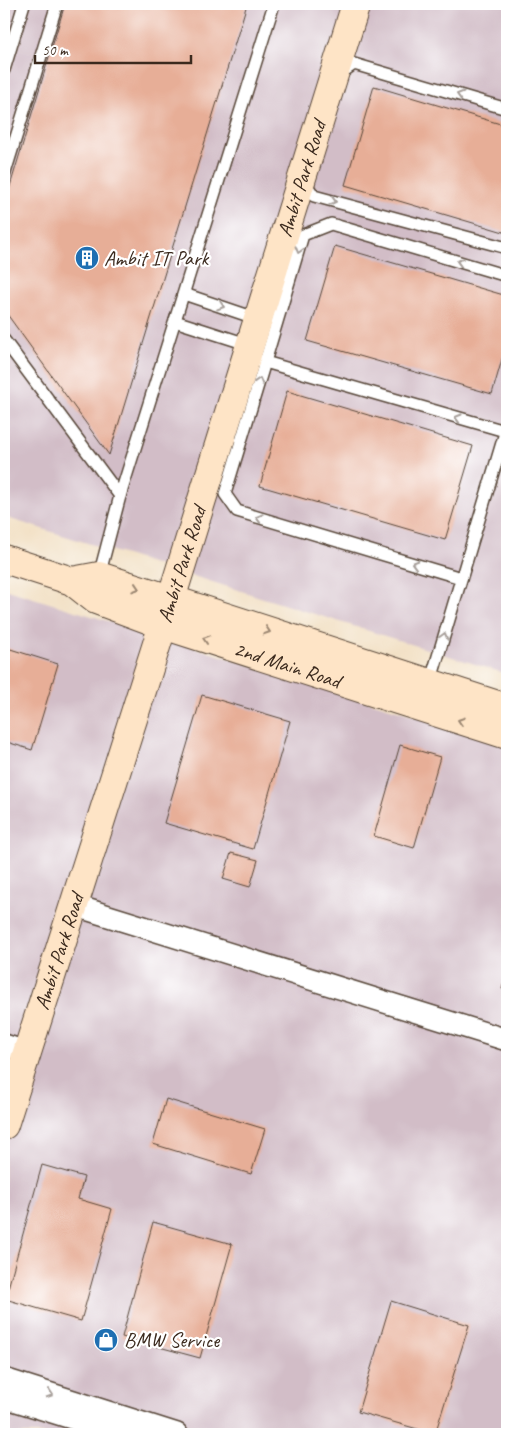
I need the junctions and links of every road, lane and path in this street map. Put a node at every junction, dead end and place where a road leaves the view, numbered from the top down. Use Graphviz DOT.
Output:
graph roads {
  1 [pos="24,4"];
  2 [pos="57,4"];
  3 [pos="274,4"];
  4 [pos="356,4"];
  5 [pos="4,70"];
  6 [pos="328,103"];
  7 [pos="507,109"];
  8 [pos="306,174"];
  9 [pos="4,176"];
  10 [pos="507,248"];
  11 [pos="507,276"];
  12 [pos="184,294"];
  13 [pos="258,319"];
  14 [pos="175,321"];
  15 [pos="4,340"];
  16 [pos="254,354"];
  17 [pos="506,428"];
  18 [pos="120,496"];
  19 [pos="4,559"];
  20 [pos="99,576"];
  21 [pos="462,578"];
  22 [pos="72,581"];
  23 [pos="167,612"];
  24 [pos="430,683"];
  25 [pos="507,708"];
  26 [pos="507,736"];
  27 [pos="73,905"];
  28 [pos="507,1040"];
  29 [pos="15,1048"];
  30 [pos="4,1124"];
  31 [pos="4,1379"];
  32 [pos="4,1397"];
  33 [pos="123,1434"];
  34 [pos="177,1434"];
  1 -- 5 [label="lane"];
  2 -- 9 [label="lane"];
  3 -- 12 [label="lane"];
  4 -- 6 [label="street, Ambit Park Road"];
  7 -- 6 [label="lane, one-way"];
  6 -- 8 [label="street, Ambit Park Road"];
  8 -- 10 [label="lane, one-way"];
  8 -- 13 [label="street, Ambit Park Road"];
  11 -- 16 [label="lane, one-way"];
  12 -- 13 [label="lane, one-way"];
  12 -- 14 [label="lane"];
  13 -- 16 [label="street, Ambit Park Road"];
  14 -- 16 [label="lane"];
  14 -- 18 [label="lane"];
  15 -- 18 [label="lane"];
  17 -- 16 [label="lane, one-way"];
  21 -- 16 [label="lane, one-way"];
  16 -- 23 [label="street, Ambit Park Road"];
  17 -- 21 [label="lane"];
  18 -- 20 [label="lane"];
  19 -- 22 [label="street, 2nd Main Road"];
  20 -- 22 [label="street, 2nd Main Road"];
  20 -- 23 [label="street, 2nd Main Road, one-way"];
  24 -- 21 [label="lane, one-way"];
  22 -- 23 [label="street, 2nd Main Road"];
  23 -- 24 [label="street, 2nd Main Road, one-way"];
  26 -- 23 [label="street, 2nd Main Road, one-way"];
  23 -- 27 [label="street, Ambit Park Road"];
  24 -- 25 [label="street, 2nd Main Road"];
  27 -- 28 [label="street"];
  27 -- 29 [label="street, Ambit Park Road"];
  29 -- 30 [label="street, Ambit Park Road"];
  31 -- 34 [label="street, one-way"];
  32 -- 33 [label="street"];
}
